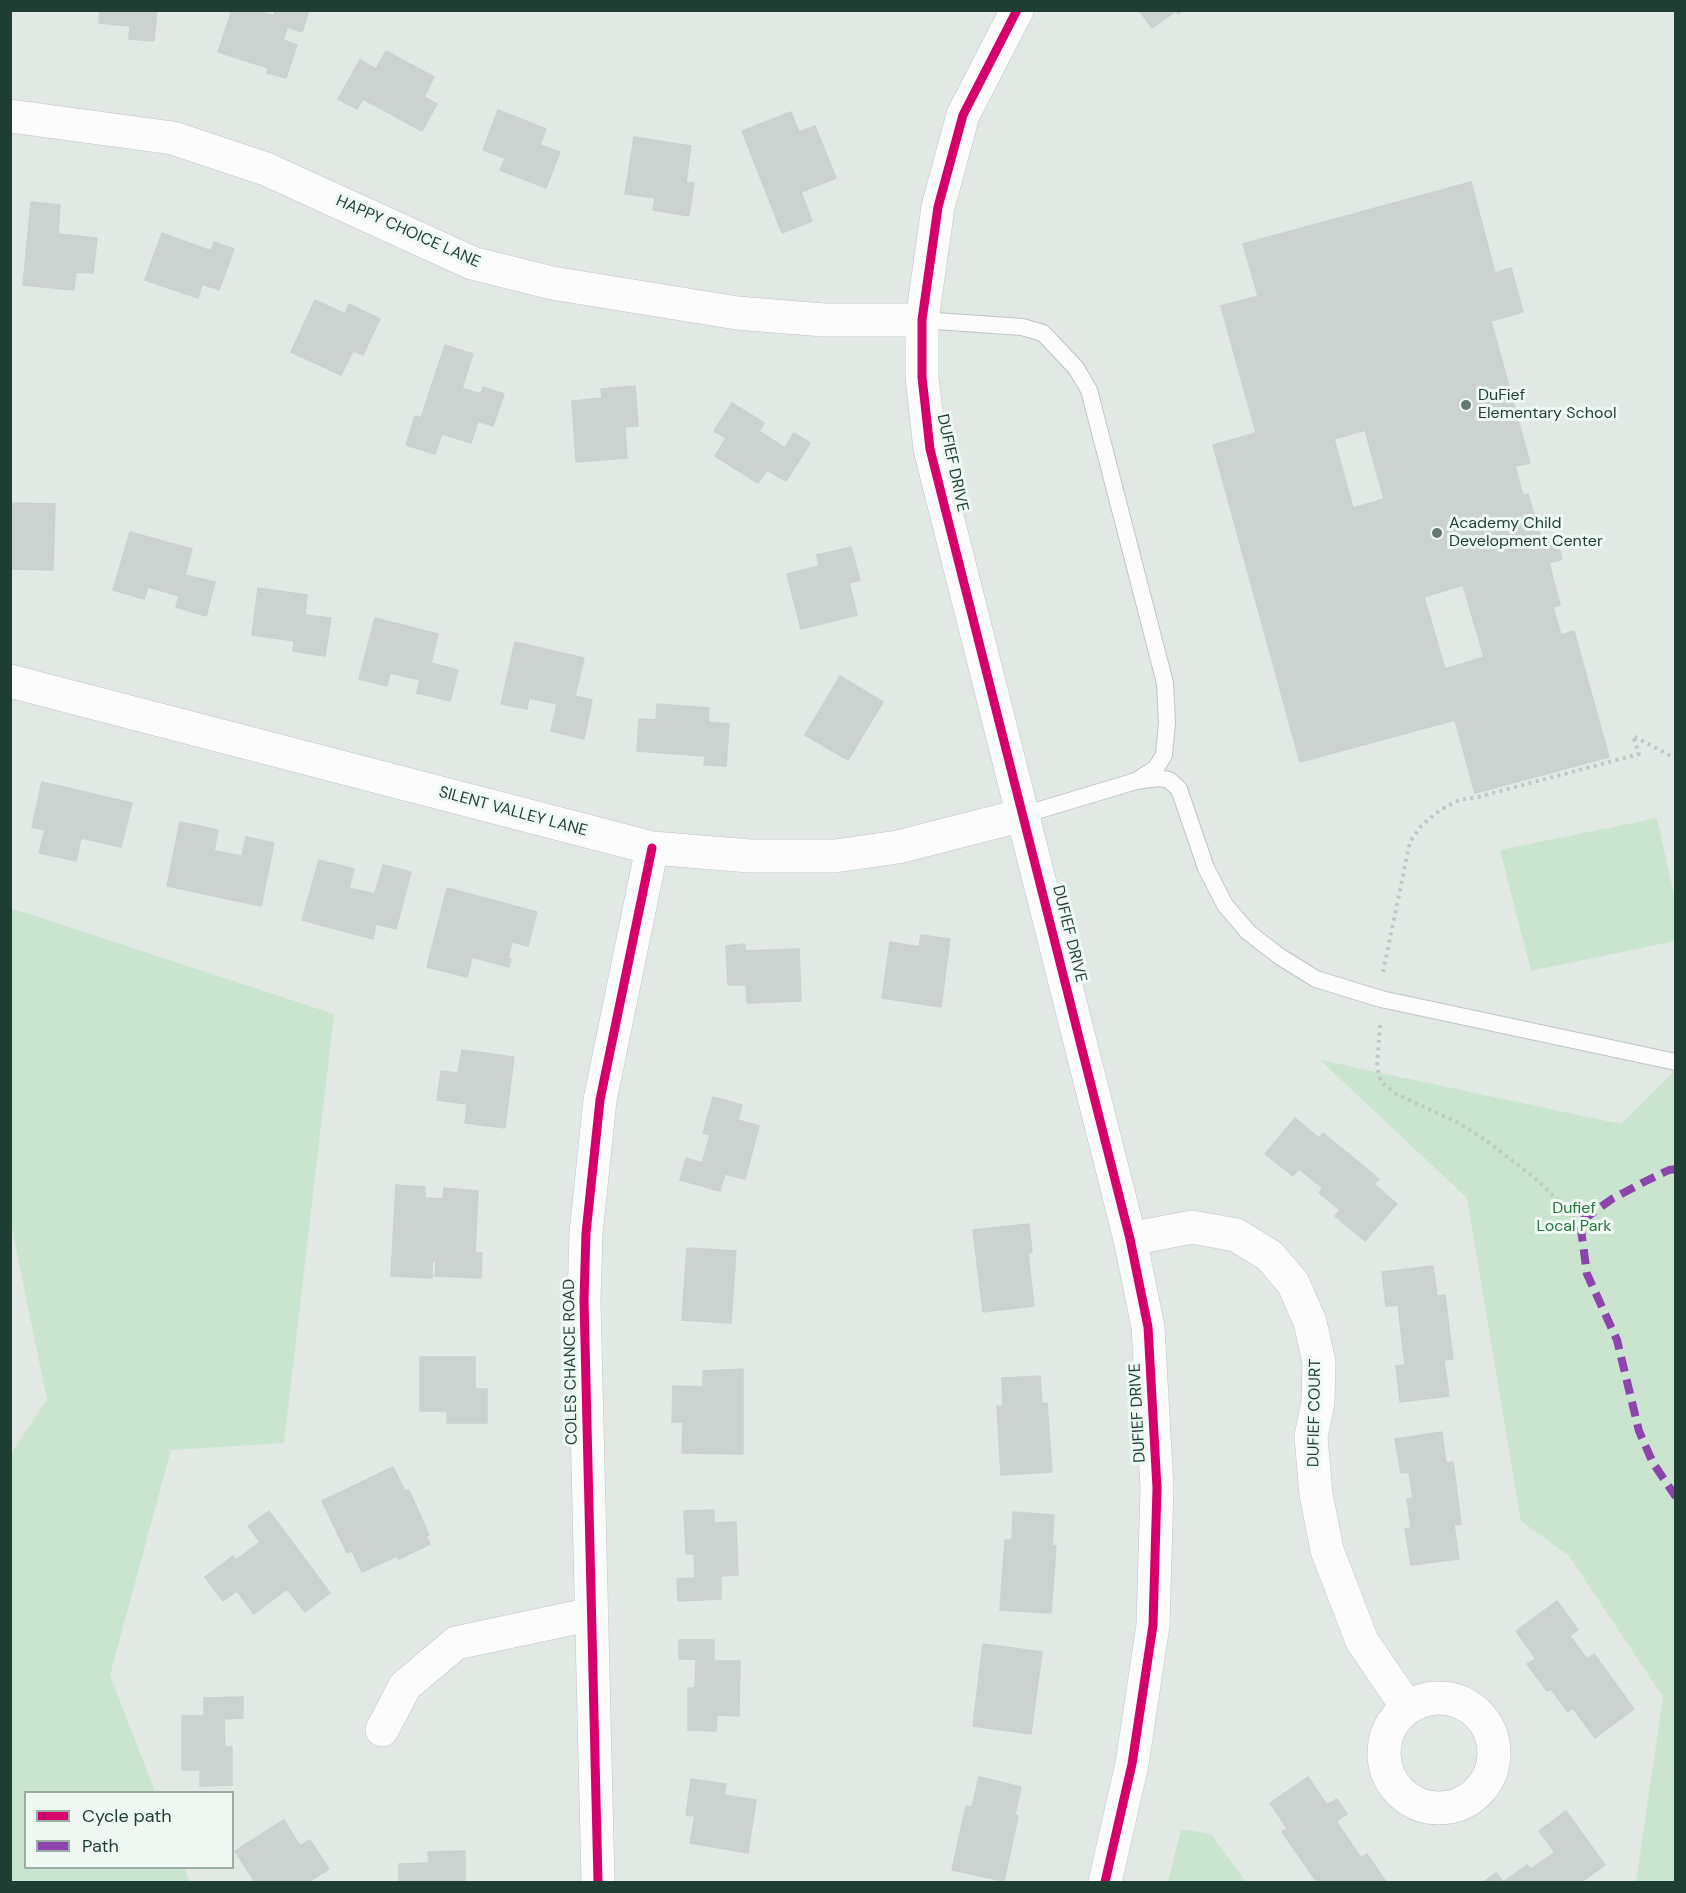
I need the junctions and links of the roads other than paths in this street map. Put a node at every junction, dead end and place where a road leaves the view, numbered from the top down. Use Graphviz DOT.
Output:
graph roads {
  1 [pos="1017,10"];
  2 [pos="10,116"];
  3 [pos="922,320"];
  4 [pos="10,681"];
  5 [pos="1136,781"];
  6 [pos="1023,815"];
  7 [pos="652,848"];
  8 [pos="1676,1062"];
  9 [pos="1130,1239"];
  10 [pos="591,1614"];
  11 [pos="1407,1707"];
  12 [pos="382,1730"];
  13 [pos="598,1882"];
  14 [pos="1105,1882"];
  1 -- 3 [label="street, DUFIEF DRIVE"];
  2 -- 3 [label="street, HAPPY CHOICE LANE"];
  3 -- 5 [label="lane"];
  3 -- 6 [label="street, DUFIEF DRIVE"];
  4 -- 7 [label="street, SILENT VALLEY LANE"];
  5 -- 6 [label="lane"];
  5 -- 8 [label="lane"];
  6 -- 7 [label="street, SILENT VALLEY LANE"];
  6 -- 9 [label="street, DUFIEF DRIVE"];
  7 -- 10 [label="street, COLES CHANCE ROAD"];
  9 -- 11 [label="street, DUFIEF COURT"];
  9 -- 14 [label="street, DUFIEF DRIVE"];
  10 -- 12 [label="street"];
  10 -- 13 [label="street, COLES CHANCE ROAD"];
}
